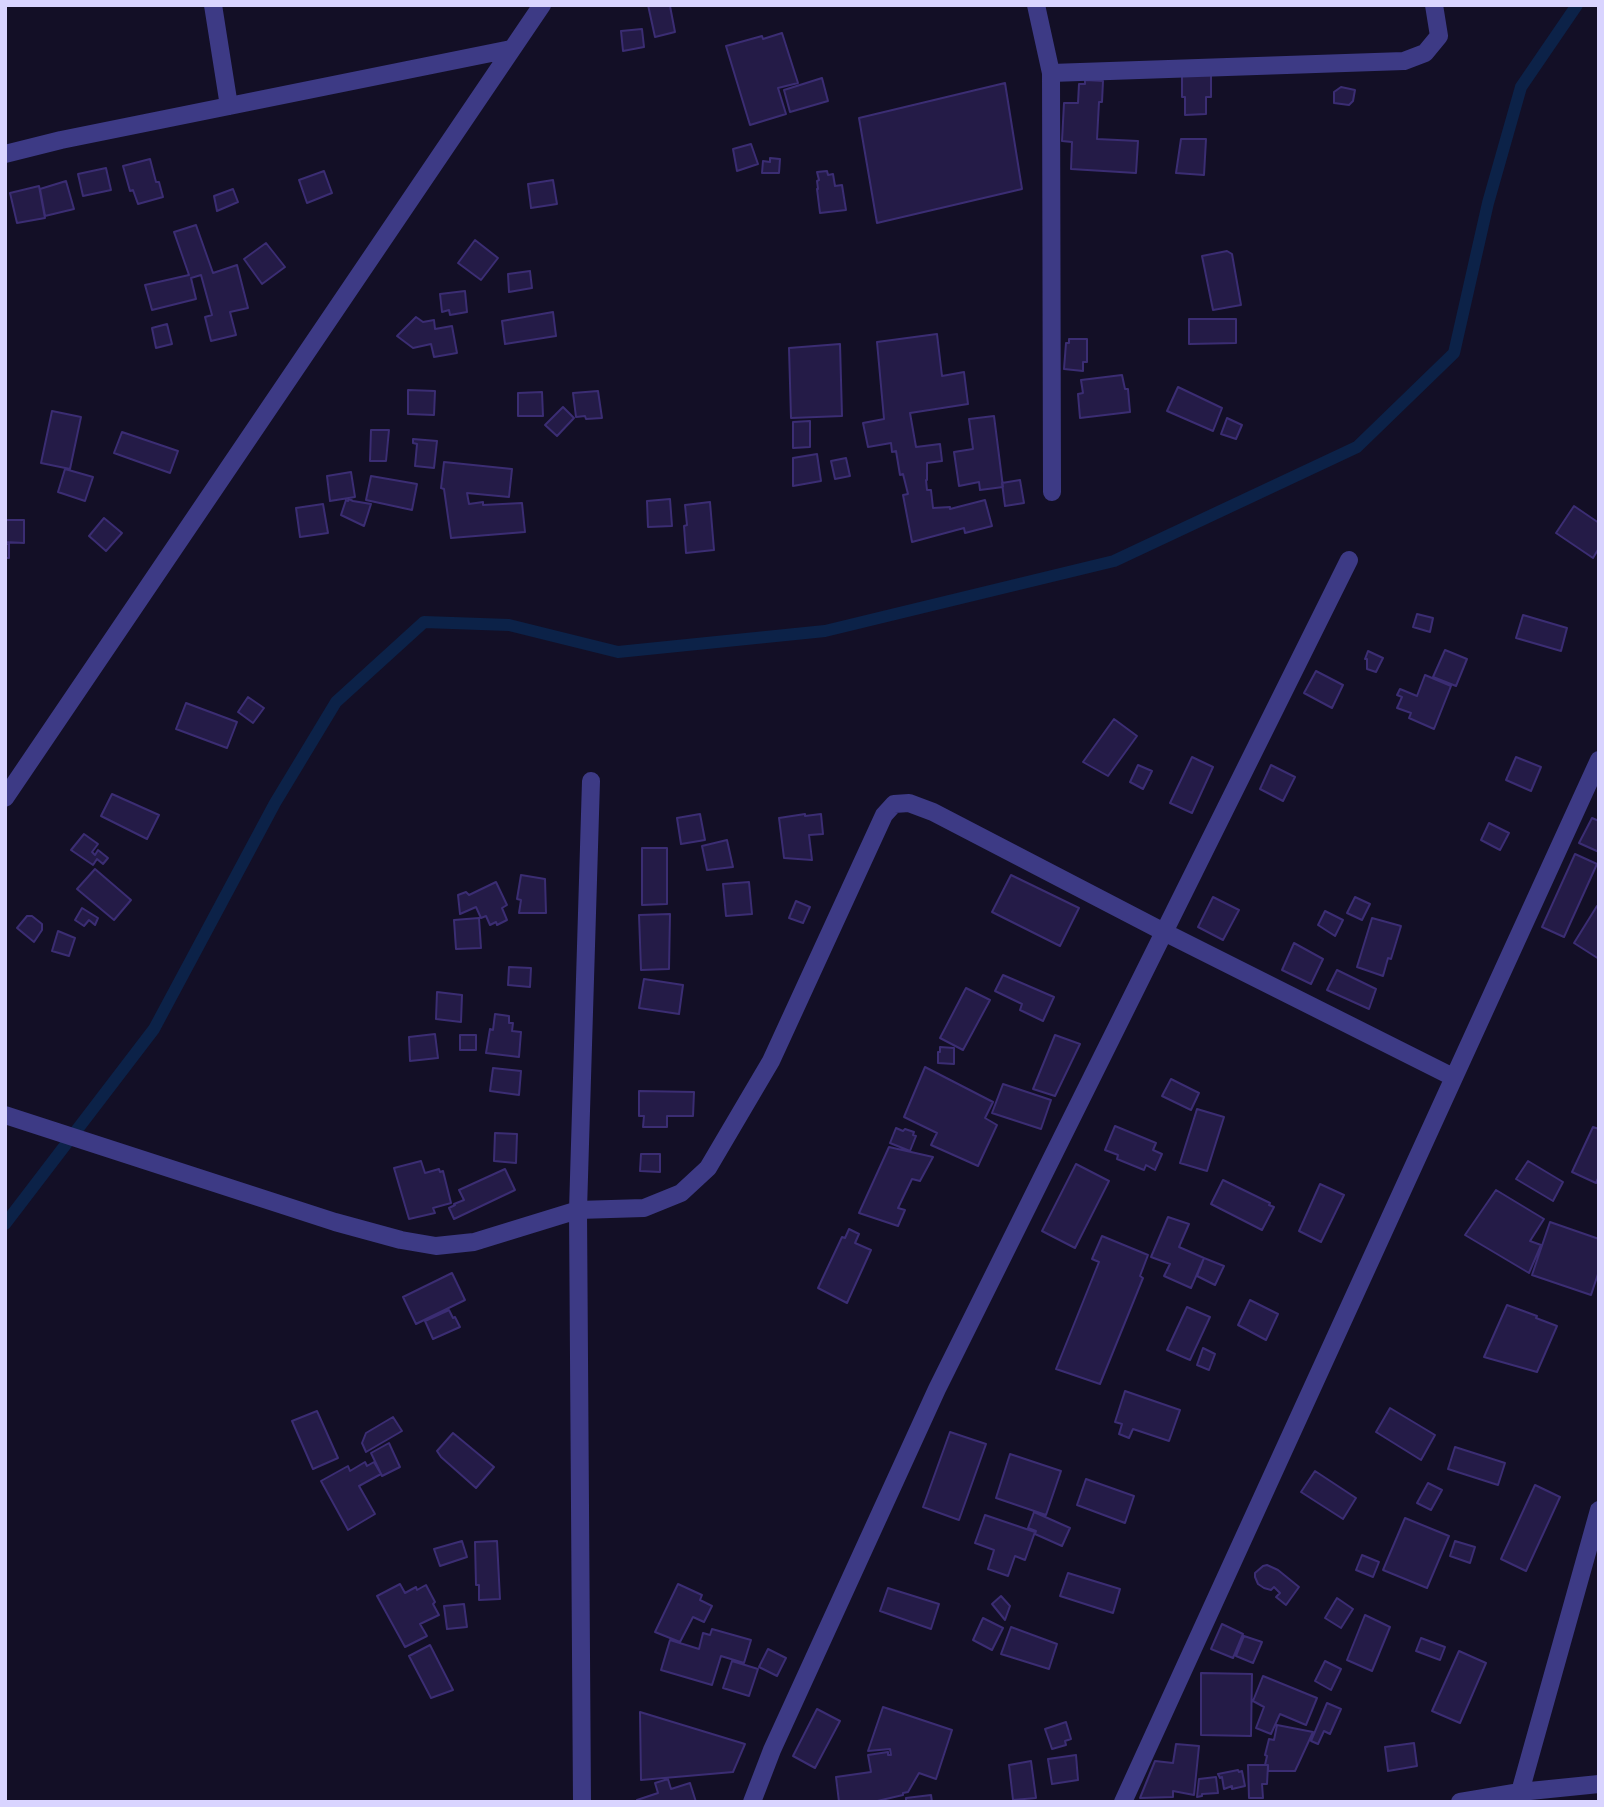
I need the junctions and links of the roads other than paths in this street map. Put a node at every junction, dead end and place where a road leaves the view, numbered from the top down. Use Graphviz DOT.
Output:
graph roads {
  1 [pos="213,5"];
  2 [pos="542,5"];
  3 [pos="1036,5"];
  4 [pos="1434,5"];
  5 [pos="511,49"];
  6 [pos="1051,73"];
  7 [pos="229,106"];
  8 [pos="5,154"];
  9 [pos="1052,492"];
  10 [pos="1349,560"];
  11 [pos="1599,760"];
  12 [pos="591,781"];
  13 [pos="5,797"];
  14 [pos="1164,932"];
  15 [pos="1453,1077"];
  16 [pos="5,1115"];
  17 [pos="578,1210"];
  18 [pos="1599,1510"];
  19 [pos="1599,1784"];
  20 [pos="1520,1792"];
  21 [pos="1466,1801"];
  22 [pos="582,1802"];
  23 [pos="752,1802"];
  24 [pos="1123,1802"];
  1 -- 7 [label="street"];
  2 -- 5 [label="street"];
  3 -- 6 [label="street"];
  4 -- 6 [label="street"];
  5 -- 7 [label="street"];
  5 -- 13 [label="street"];
  6 -- 9 [label="street"];
  7 -- 8 [label="street"];
  10 -- 14 [label="street"];
  11 -- 15 [label="street"];
  12 -- 17 [label="street"];
  14 -- 15 [label="street"];
  14 -- 17 [label="street"];
  14 -- 23 [label="street"];
  15 -- 24 [label="street"];
  16 -- 17 [label="street"];
  17 -- 22 [label="street"];
  18 -- 20 [label="street"];
  19 -- 20 [label="street"];
  20 -- 21 [label="street"];
}
